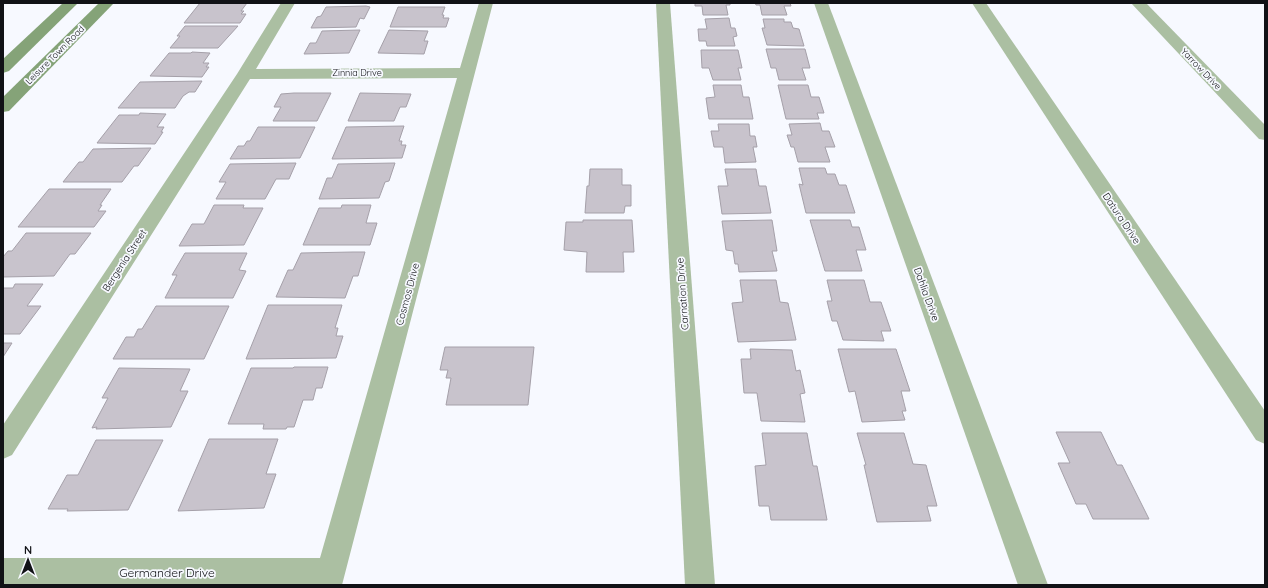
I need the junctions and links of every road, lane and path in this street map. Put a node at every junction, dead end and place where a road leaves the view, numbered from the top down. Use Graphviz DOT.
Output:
graph roads {
  1 [pos="72,3"];
  2 [pos="107,3"];
  3 [pos="288,3"];
  4 [pos="486,3"];
  5 [pos="663,3"];
  6 [pos="821,3"];
  7 [pos="980,3"];
  8 [pos="1138,3"];
  9 [pos="3,68"];
  10 [pos="468,73"];
  11 [pos="245,74"];
  12 [pos="3,107"];
  13 [pos="1265,135"];
  14 [pos="1265,432"];
  15 [pos="3,447"];
  16 [pos="3,573"];
  17 [pos="329,579"];
  18 [pos="700,585"];
  19 [pos="1033,585"];
  1 -- 9 [label="main road"];
  2 -- 12 [label="main road, Leisure Town Road"];
  3 -- 11 [label="street, Bergenia Street"];
  4 -- 10 [label="street, Cosmos Drive"];
  5 -- 18 [label="street, Carnation Drive"];
  6 -- 19 [label="street, Dahlia Drive"];
  7 -- 14 [label="street, Datura Drive"];
  8 -- 13 [label="street, Yarrow Drive"];
  10 -- 11 [label="street, Zinnia Drive"];
  10 -- 17 [label="street, Cosmos Drive"];
  11 -- 15 [label="street, Bergenia Street"];
  16 -- 17 [label="street, Germander Drive"];
}
